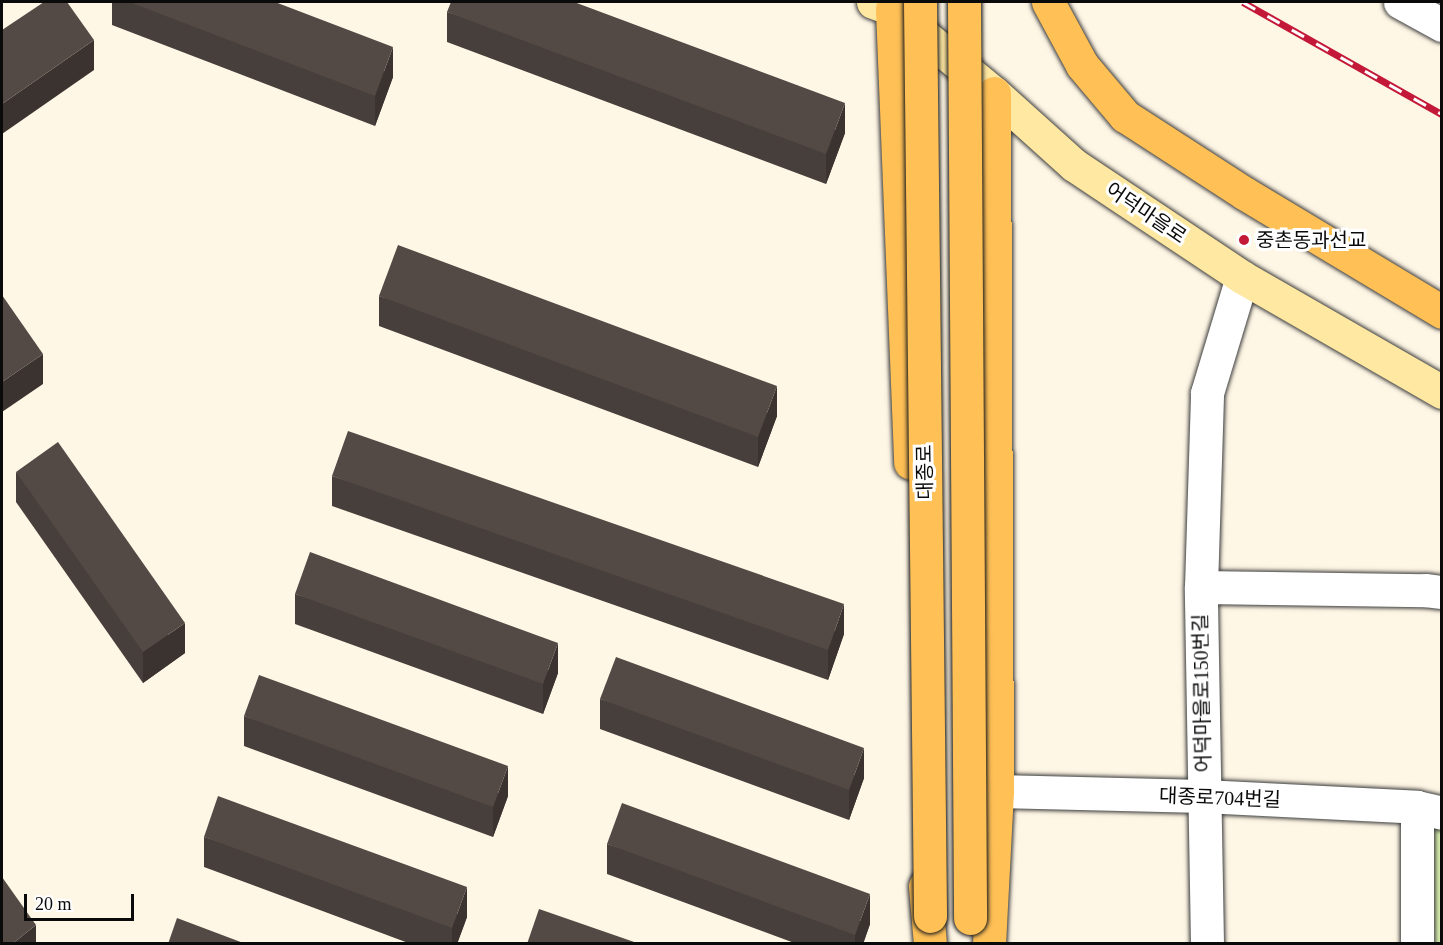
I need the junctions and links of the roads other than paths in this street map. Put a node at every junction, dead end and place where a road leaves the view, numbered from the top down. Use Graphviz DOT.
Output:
graph roads {
  1 [pos="964,2"];
  2 [pos="1048,2"];
  3 [pos="1400,2"];
  4 [pos="894,4"];
  5 [pos="1442,25"];
  6 [pos="994,93"];
  7 [pos="1242,277"];
  8 [pos="1442,312"];
  9 [pos="1442,392"];
  10 [pos="1201,587"];
  11 [pos="1442,592"];
  12 [pos="997,791"];
  13 [pos="1203,796"];
  14 [pos="1429,810"];
  15 [pos="970,931"];
  16 [pos="930,934"];
  17 [pos="990,944"];
  18 [pos="1207,944"];
  19 [pos="1417,944"];
  1 -- 15 [label="main road, bridge"];
  2 -- 8 [label="main road"];
  3 -- 5 [label="street"];
  4 -- 6 [label="main road, 어덕마을로"];
  4 -- 16 [label="main road, 대종로, bridge"];
  6 -- 7 [label="main road, 어덕마을로"];
  6 -- 12 [label="main road"];
  7 -- 9 [label="main road, 어덕마을로"];
  7 -- 10 [label="street, 어덕마을로150번길"];
  10 -- 11 [label="street, 어덕마을로150번길"];
  10 -- 13 [label="street, 어덕마을로150번길"];
  12 -- 13 [label="street, 대종로704번길"];
  12 -- 17 [label="main road"];
  13 -- 14 [label="street, 대종로704번길"];
  13 -- 18 [label="street, 어덕마을로150번길"];
  14 -- 19 [label="street"];
}
